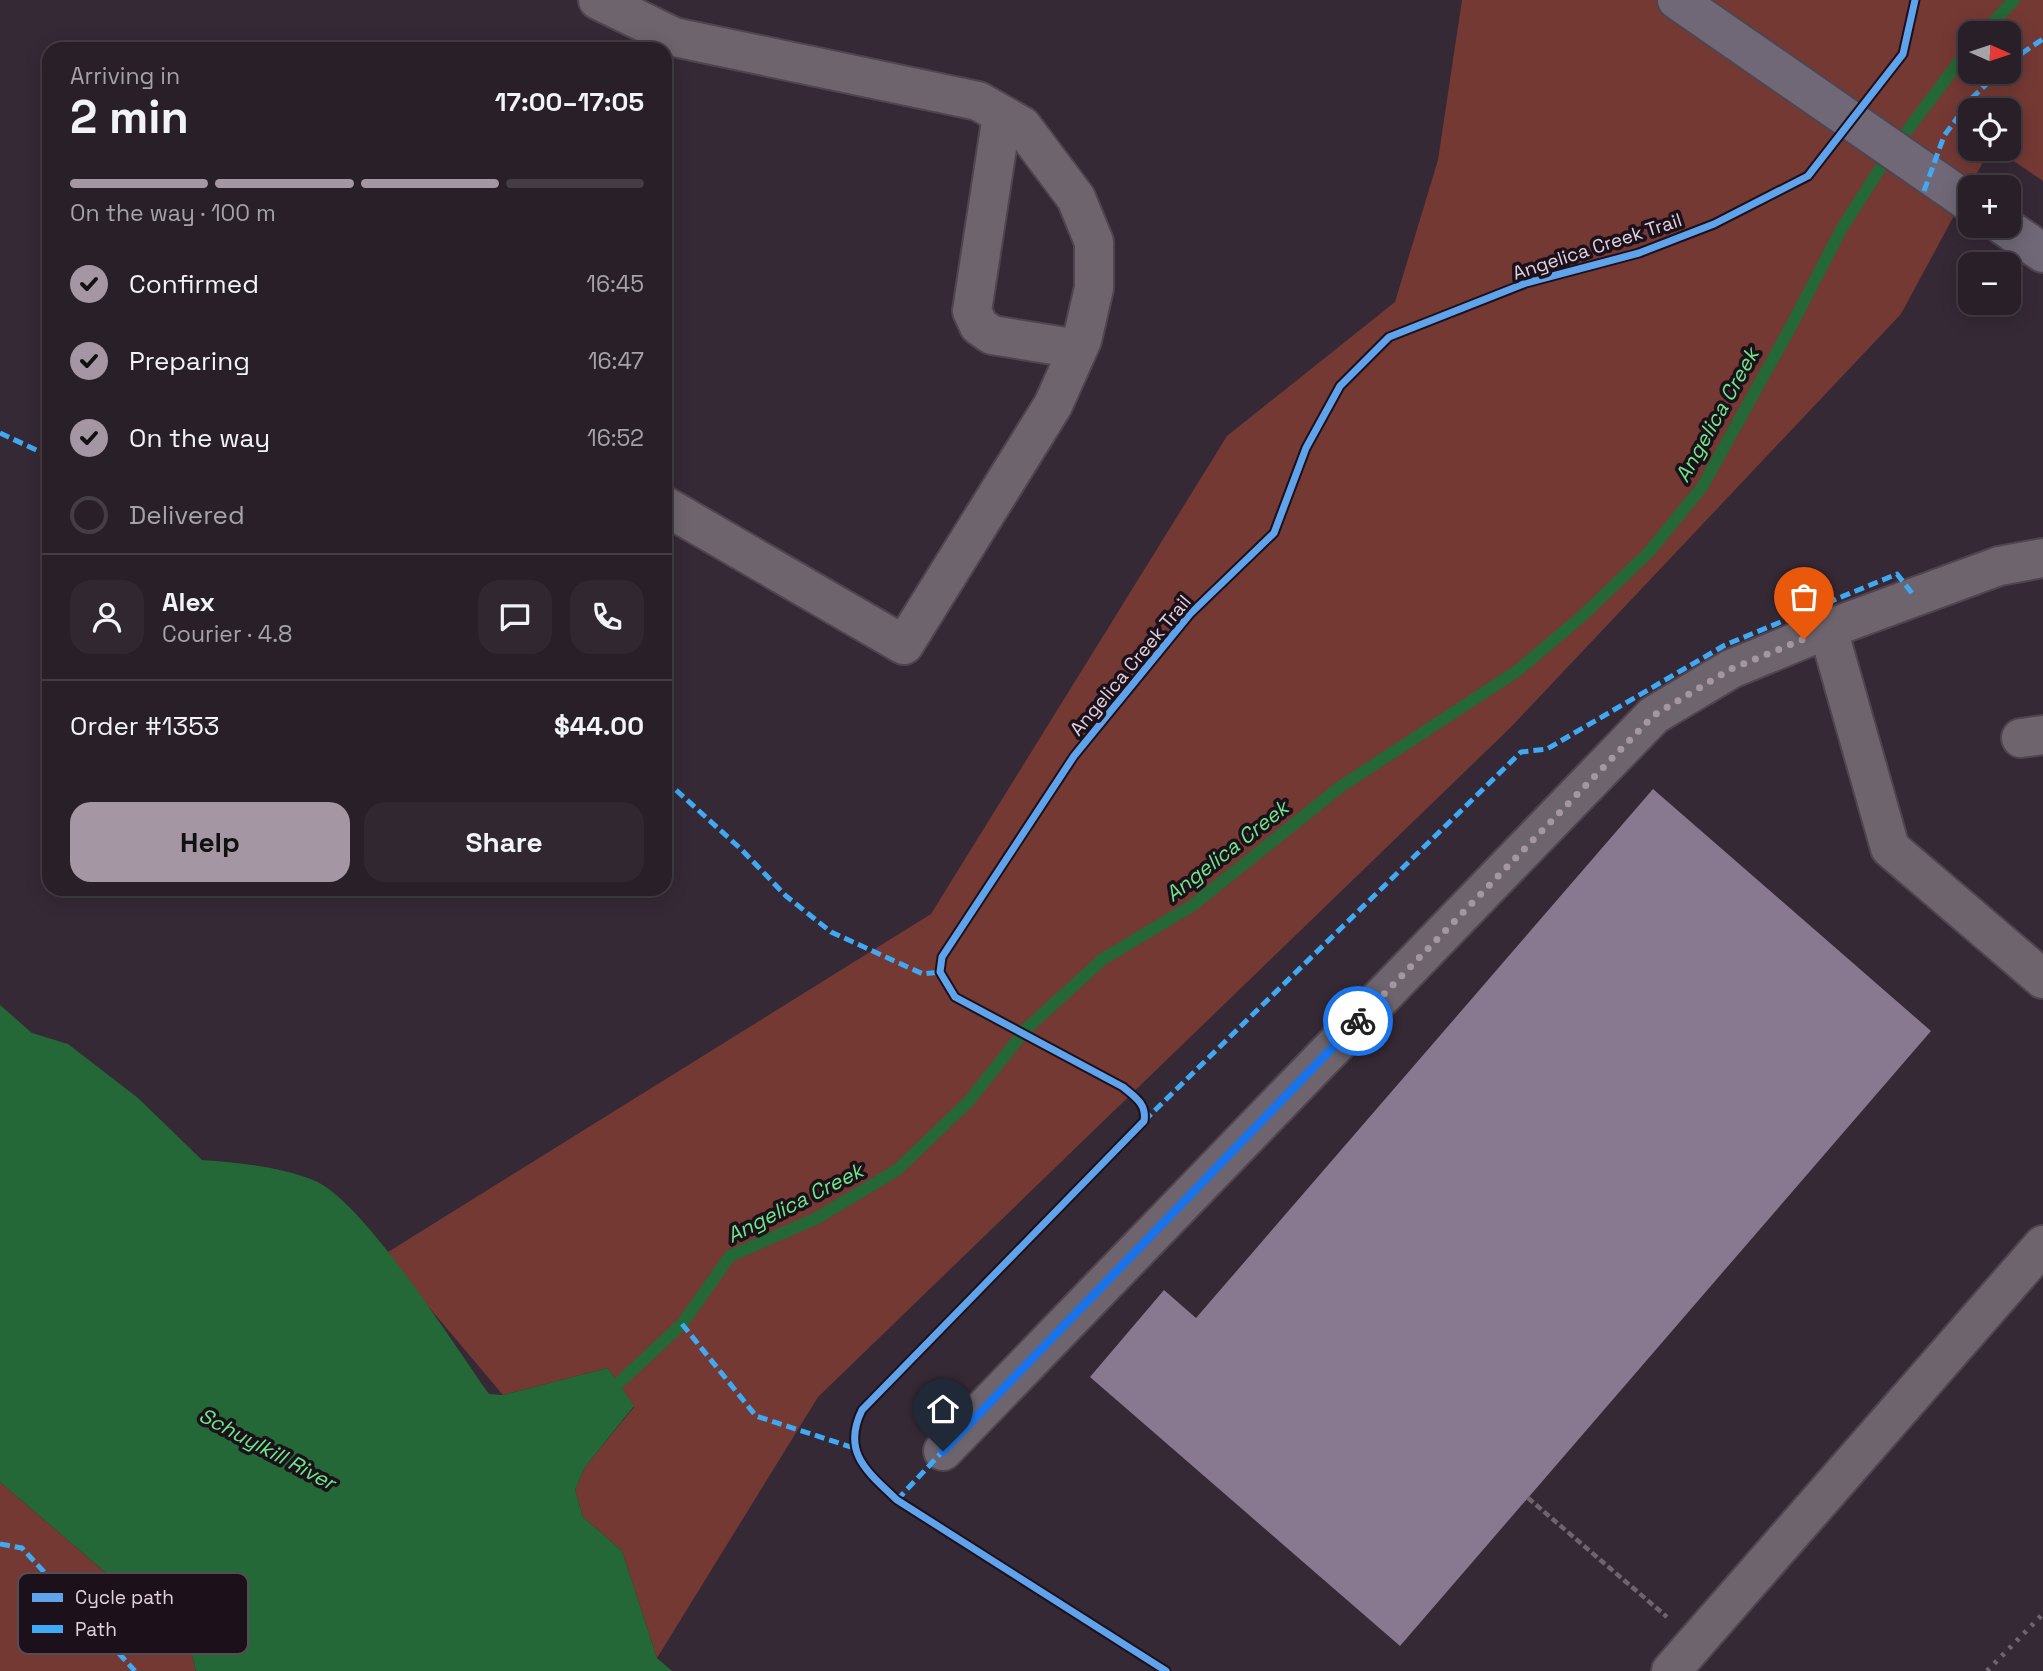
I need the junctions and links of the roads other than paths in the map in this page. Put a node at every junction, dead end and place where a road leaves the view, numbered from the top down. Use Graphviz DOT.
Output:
graph roads {
  1 [pos="598,0"];
  2 [pos="1677,0"];
  3 [pos="1002,115"];
  4 [pos="1958,194"];
  5 [pos="2021,238"];
  6 [pos="2043,253"];
  7 [pos="1078,349"];
  8 [pos="672,510"];
  9 [pos="2043,558"];
  10 [pos="1828,629"];
  11 [pos="2043,979"];
  12 [pos="2043,1245"];
  13 [pos="943,1451"];
  14 [pos="1671,1671"];
  1 -- 3 [label="lane"];
  2 -- 4 [label="main road"];
  3 -- 7 [label="lane"];
  3 -- 7 [label="lane"];
  5 -- 6 [label="main road"];
  7 -- 8 [label="lane"];
  9 -- 10 [label="lane"];
  10 -- 11 [label="lane"];
  10 -- 13 [label="lane"];
  12 -- 14 [label="lane"];
}
